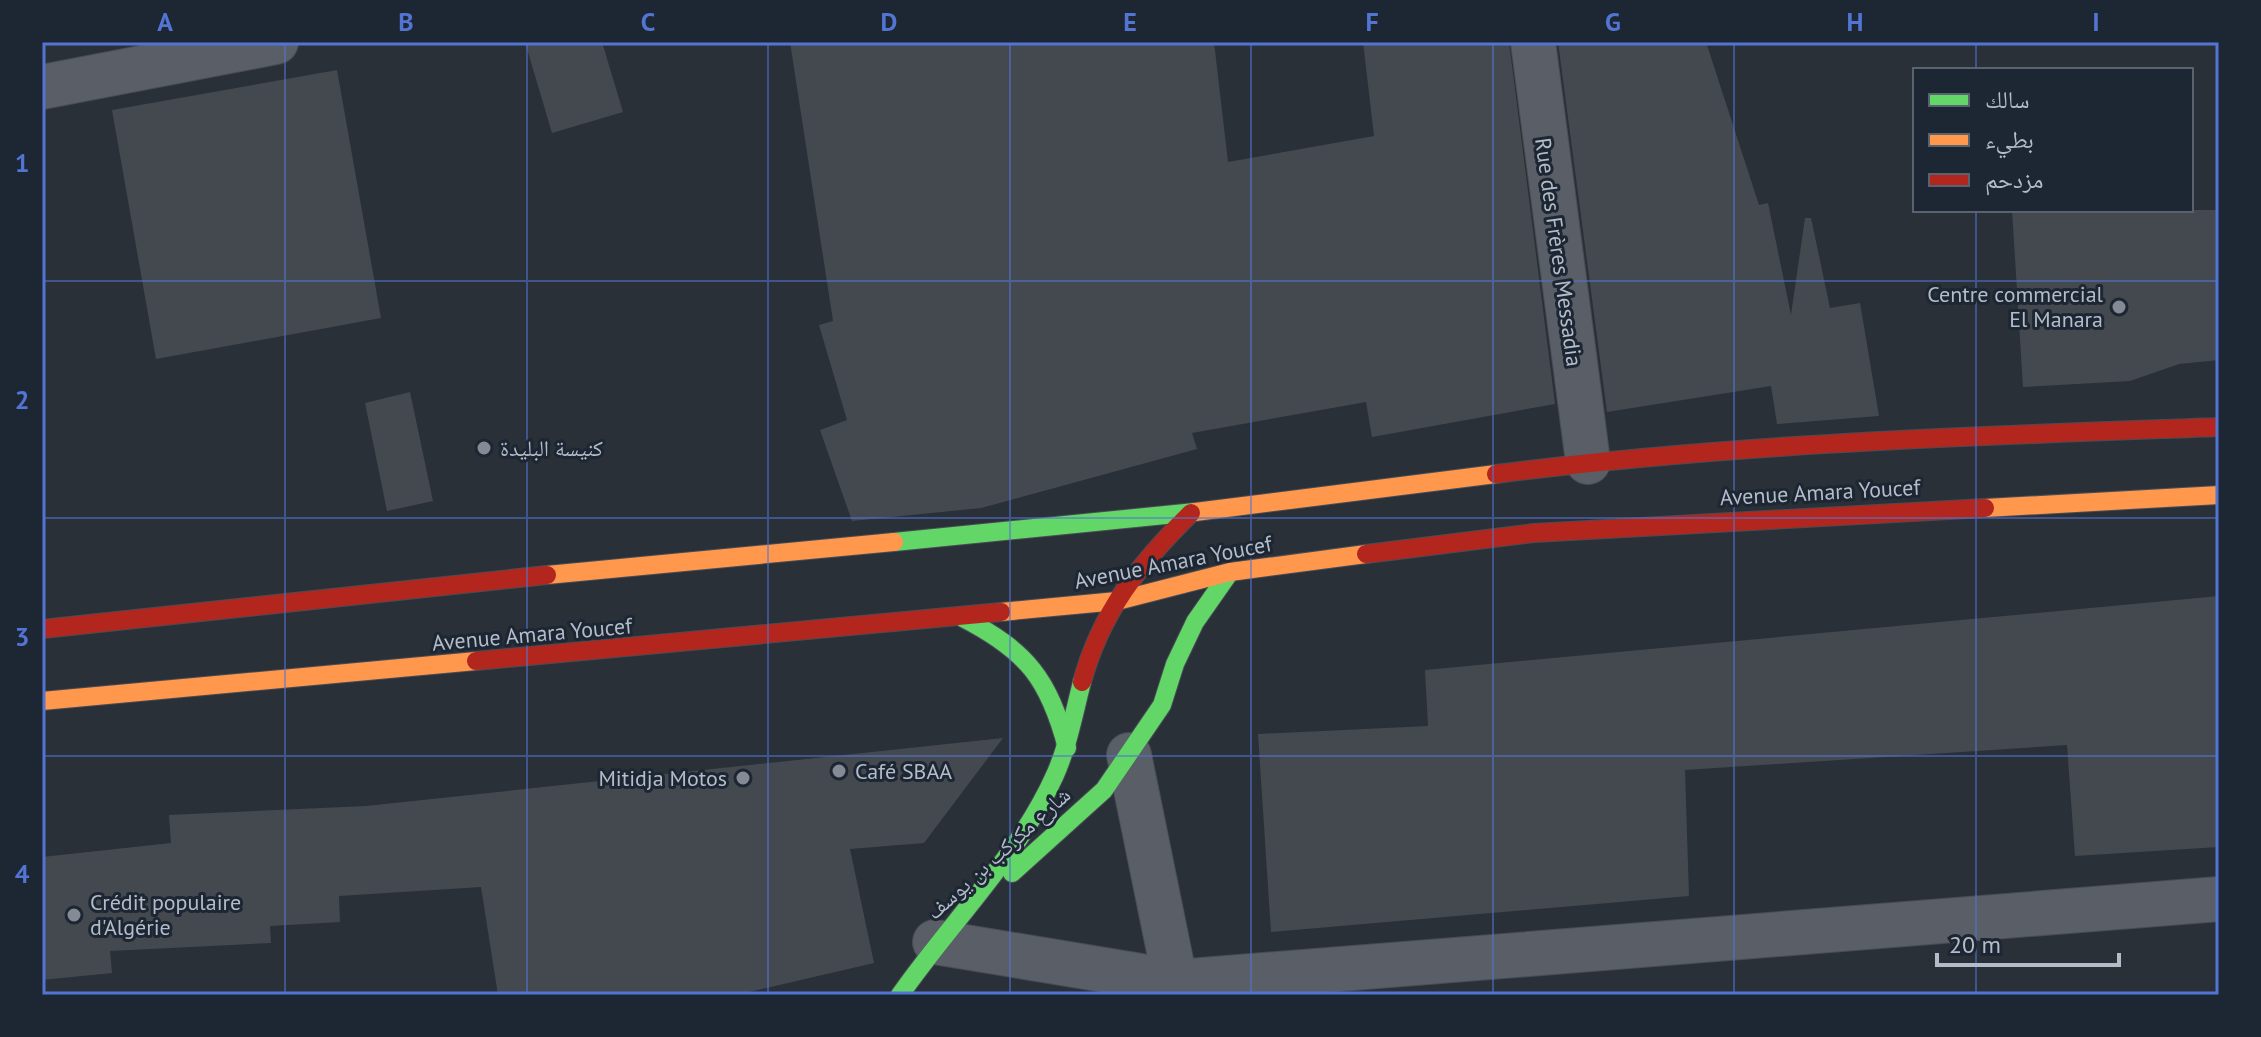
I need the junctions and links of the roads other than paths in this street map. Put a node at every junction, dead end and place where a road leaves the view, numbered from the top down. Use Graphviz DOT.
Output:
graph roads {
  1 [pos="276,42"];
  2 [pos="1533,42"];
  3 [pos="42,87"];
  4 [pos="2219,427"];
  5 [pos="1588,462"];
  6 [pos="2216,497"];
  7 [pos="1191,513"];
  8 [pos="1230,572"];
  9 [pos="1117,601"];
  10 [pos="963,618"];
  11 [pos="42,629"];
  12 [pos="42,701"];
  13 [pos="1067,748"];
  14 [pos="1129,755"];
  15 [pos="2219,899"];
  16 [pos="935,942"];
  17 [pos="1178,988"];
  18 [pos="900,995"];
  1 -- 3 [label="street"];
  2 -- 5 [label="street, Rue des Frères Messadia"];
  4 -- 5 [label="main road, Avenue Amara Youcef"];
  5 -- 7 [label="main road, Avenue Amara Youcef"];
  6 -- 8 [label="main road, Avenue Amara Youcef"];
  7 -- 9 [label="main road, شارع مكركب بن يوسف"];
  7 -- 11 [label="main road, Avenue Amara Youcef"];
  8 -- 9 [label="main road, Avenue Amara Youcef"];
  8 -- 14 [label="main road, شارع مكركب بن يوسف"];
  9 -- 10 [label="main road, Avenue Amara Youcef"];
  9 -- 13 [label="main road, شارع مكركب بن يوسف"];
  10 -- 12 [label="main road, Avenue Amara Youcef"];
  10 -- 13 [label="main road"];
  13 -- 16 [label="main road, شارع مكركب بن يوسف"];
  14 -- 16 [label="main road, شارع مكركب بن يوسف"];
  14 -- 17 [label="street"];
  15 -- 17 [label="street"];
  16 -- 17 [label="street"];
  16 -- 18 [label="main road"];
}
